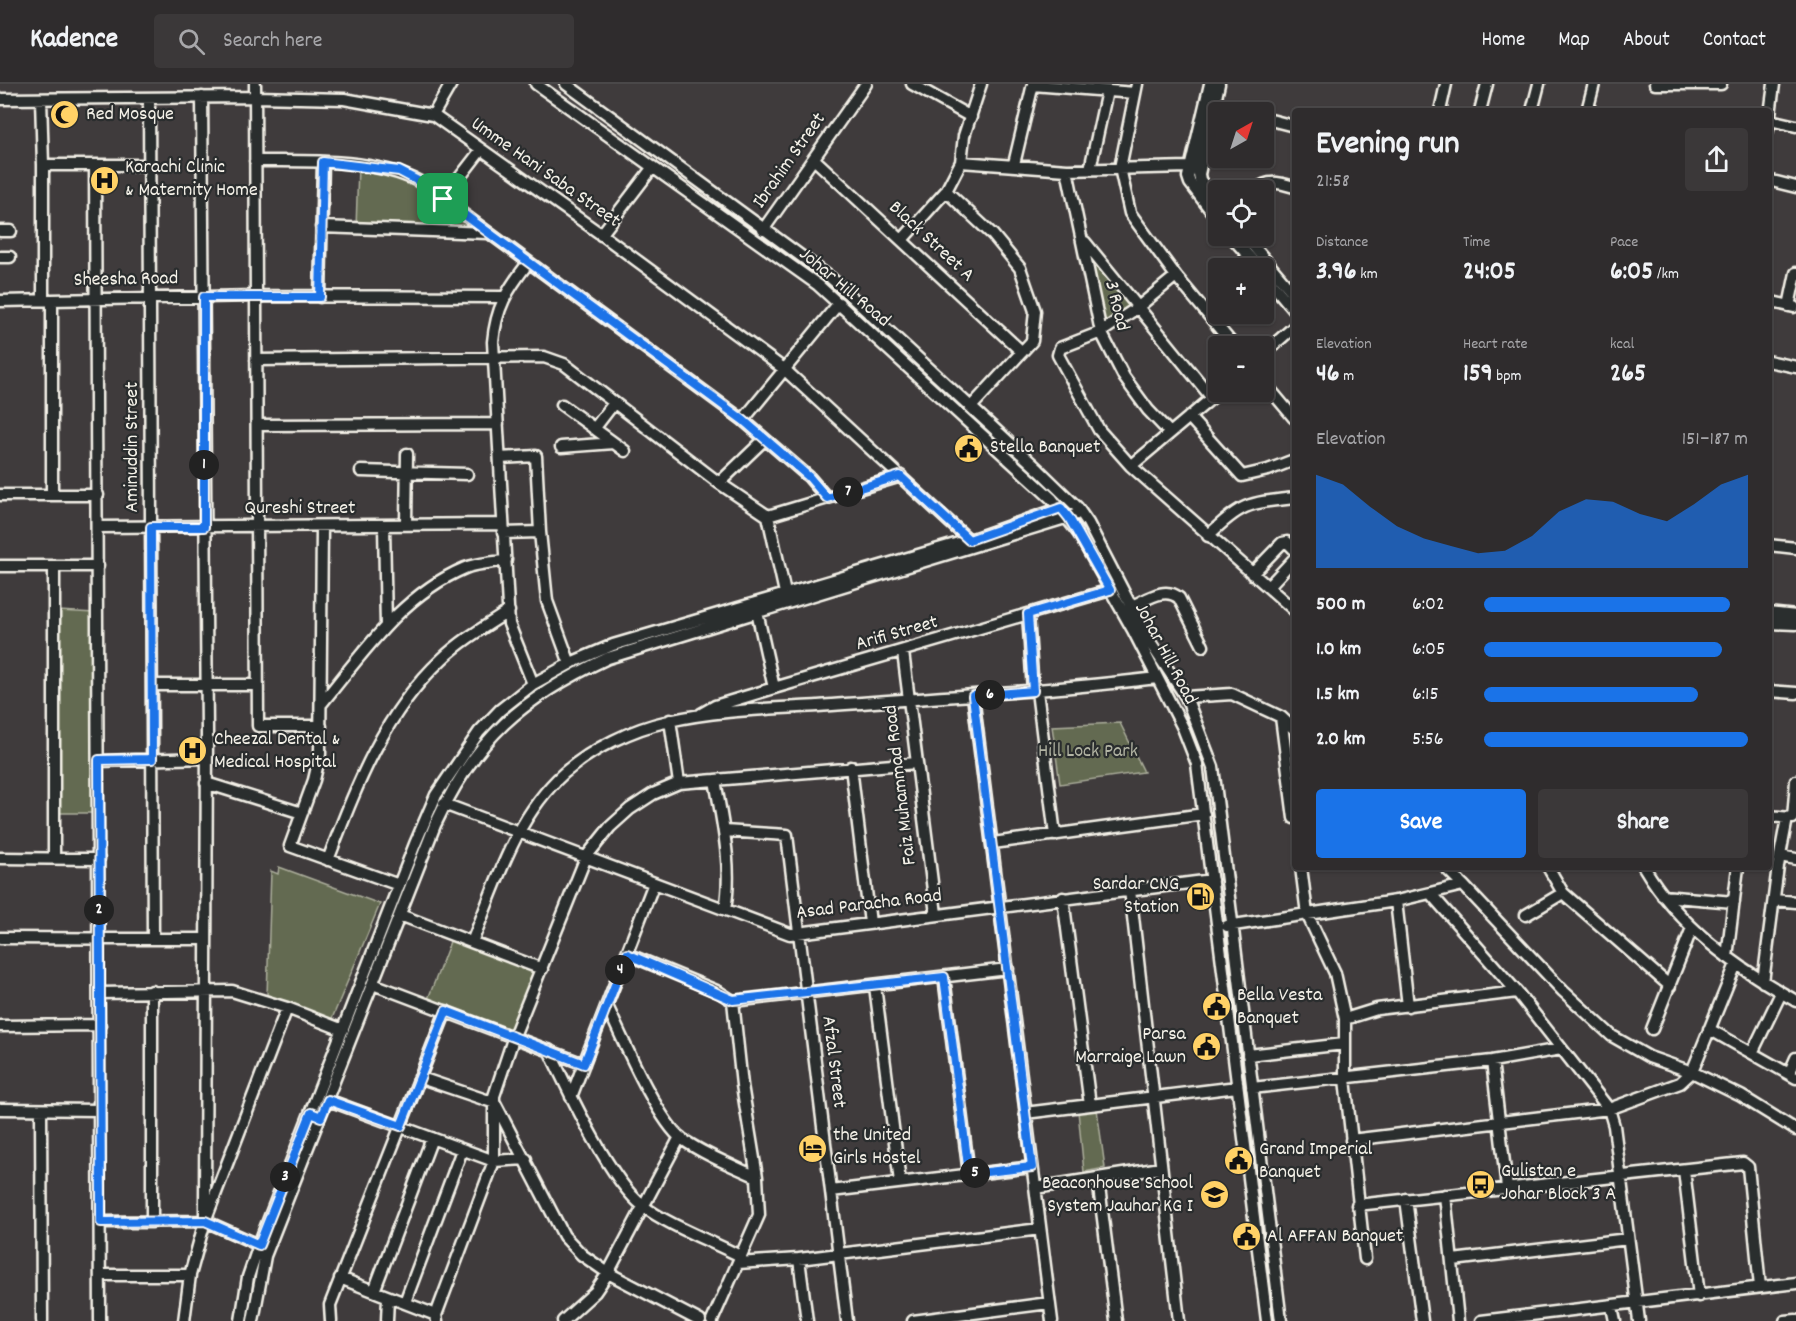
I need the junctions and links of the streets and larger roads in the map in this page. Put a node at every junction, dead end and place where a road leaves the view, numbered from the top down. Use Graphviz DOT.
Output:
graph roads {
  1 [pos="255,84"];
  2 [pos="451,84"];
  3 [pos="536,84"];
  4 [pos="566,84"];
  5 [pos="866,84"];
  6 [pos="912,84"];
  7 [pos="981,84"];
  8 [pos="1210,84"];
  9 [pos="1219,84"];
  10 [pos="1446,84"];
  11 [pos="1487,84"];
  12 [pos="1539,84"];
  13 [pos="1594,84"];
  14 [pos="1655,84"];
  15 [pos="1721,84"];
  16 [pos="1774,84"];
  17 [pos="1033,85"];
  18 [pos="1136,89"];
  19 [pos="1107,91"];
  20 [pos="255,97"];
  21 [pos="149,98"];
  22 [pos="202,98"];
  23 [pos="0,99"];
  24 [pos="41,99"];
  25 [pos="1215,102"];
  26 [pos="1441,108"];
  27 [pos="1481,108"];
  28 [pos="1533,108"];
  29 [pos="1588,108"];
  30 [pos="1771,108"];
  31 [pos="433,115"];
  32 [pos="971,117"];
  33 [pos="1274,121"];
  34 [pos="1292,125"];
  35 [pos="1772,125"];
  36 [pos="1796,126"];
  37 [pos="1208,133"];
  38 [pos="481,150"];
  39 [pos="814,159"];
  40 [pos="255,161"];
  41 [pos="323,162"];
  42 [pos="961,162"];
  43 [pos="1014,164"];
  44 [pos="43,165"];
  45 [pos="95,165"];
  46 [pos="149,165"];
  47 [pos="653,167"];
  48 [pos="1189,167"];
  49 [pos="1120,168"];
  50 [pos="1090,169"];
  51 [pos="1067,170"];
  52 [pos="1772,181"];
  53 [pos="1274,182"];
  54 [pos="1292,186"];
  55 [pos="1796,187"];
  56 [pos="946,191"];
  57 [pos="1208,191"];
  58 [pos="443,199"];
  59 [pos="1208,207"];
  60 [pos="321,227"];
  61 [pos="764,230"];
  62 [pos="488,233"];
  63 [pos="601,235"];
  64 [pos="902,240"];
  65 [pos="1083,240"];
  66 [pos="1240,246"];
  67 [pos="1253,246"];
  68 [pos="1250,258"];
  69 [pos="528,263"];
  70 [pos="1796,274"];
  71 [pos="1176,276"];
  72 [pos="1274,286"];
  73 [pos="1292,292"];
  74 [pos="256,296"];
  75 [pos="204,297"];
  76 [pos="320,297"];
  77 [pos="504,297"];
  78 [pos="150,298"];
  79 [pos="97,299"];
  80 [pos="47,300"];
  81 [pos="0,301"];
  82 [pos="1772,302"];
  83 [pos="839,303"];
  84 [pos="859,303"];
  85 [pos="1793,307"];
  86 [pos="1137,308"];
  87 [pos="1292,308"];
  88 [pos="850,313"];
  89 [pos="1292,329"];
  90 [pos="1101,332"];
  91 [pos="1226,336"];
  92 [pos="1274,344"];
  93 [pos="1022,352"];
  94 [pos="256,360"];
  95 [pos="495,360"];
  96 [pos="1772,362"];
  97 [pos="1796,367"];
  98 [pos="784,369"];
  99 [pos="1208,387"];
  100 [pos="1274,394"];
  101 [pos="1208,401"];
  102 [pos="614,403"];
  103 [pos="562,405"];
  104 [pos="971,407"];
  105 [pos="1292,416"];
  106 [pos="1189,417"];
  107 [pos="743,420"];
  108 [pos="498,424"];
  109 [pos="257,425"];
  110 [pos="594,429"];
  111 [pos="1170,433"];
  112 [pos="765,439"];
  113 [pos="614,444"];
  114 [pos="561,447"];
  115 [pos="1017,450"];
  116 [pos="625,451"];
  117 [pos="407,454"];
  118 [pos="500,458"];
  119 [pos="1008,459"];
  120 [pos="1292,461"];
  121 [pos="1131,466"];
  122 [pos="361,471"];
  123 [pos="407,472"];
  124 [pos="467,474"];
  125 [pos="900,476"];
  126 [pos="719,483"];
  127 [pos="0,495"];
  128 [pos="52,495"];
  129 [pos="98,495"];
  130 [pos="827,498"];
  131 [pos="1292,498"];
  132 [pos="1061,508"];
  133 [pos="1080,512"];
  134 [pos="768,516"];
  135 [pos="1069,518"];
  136 [pos="406,524"];
  137 [pos="384,526"];
  138 [pos="98,527"];
  139 [pos="151,527"];
  140 [pos="204,527"];
  141 [pos="257,527"];
  142 [pos="322,527"];
  143 [pos="503,529"];
  144 [pos="540,532"];
  145 [pos="1208,536"];
  146 [pos="969,540"];
  147 [pos="1772,545"];
  148 [pos="1292,547"];
  149 [pos="1796,548"];
  150 [pos="506,560"];
  151 [pos="1292,561"];
  152 [pos="0,566"];
  153 [pos="54,566"];
  154 [pos="98,566"];
  155 [pos="1252,574"];
  156 [pos="1268,587"];
  157 [pos="1110,590"];
  158 [pos="785,593"];
  159 [pos="1132,606"];
  160 [pos="1292,608"];
  161 [pos="509,611"];
  162 [pos="757,612"];
  163 [pos="1028,614"];
  164 [pos="1772,614"];
  165 [pos="1792,620"];
  166 [pos="1772,622"];
  167 [pos="386,626"];
  168 [pos="1145,643"];
  169 [pos="1203,646"];
  170 [pos="903,652"];
  171 [pos="570,664"];
  172 [pos="1158,678"];
  173 [pos="533,684"];
  174 [pos="152,685"];
  175 [pos="205,685"];
  176 [pos="258,685"];
  177 [pos="774,688"];
  178 [pos="1035,691"];
  179 [pos="1772,691"];
  180 [pos="1796,693"];
  181 [pos="973,696"];
  182 [pos="1186,697"];
  183 [pos="909,699"];
  184 [pos="322,703"];
  185 [pos="695,717"];
  186 [pos="1281,717"];
  187 [pos="670,720"];
  188 [pos="321,726"];
  189 [pos="1292,727"];
  190 [pos="207,758"];
  191 [pos="152,759"];
  192 [pos="99,760"];
  193 [pos="916,763"];
  194 [pos="851,767"];
  195 [pos="715,780"];
  196 [pos="1796,782"];
  197 [pos="206,783"];
  198 [pos="679,783"];
  199 [pos="1292,802"];
  200 [pos="444,804"];
  201 [pos="302,813"];
  202 [pos="1204,814"];
  203 [pos="1772,816"];
  204 [pos="1792,818"];
  205 [pos="724,831"];
  206 [pos="517,834"];
  207 [pos="1055,835"];
  208 [pos="993,843"];
  209 [pos="586,857"];
  210 [pos="0,858"];
  211 [pos="54,859"];
  212 [pos="99,859"];
  213 [pos="1796,859"];
  214 [pos="327,860"];
  215 [pos="1775,863"];
  216 [pos="1301,870"];
  217 [pos="1448,870"];
  218 [pos="1550,870"];
  219 [pos="1646,870"];
  220 [pos="1738,870"];
  221 [pos="1212,880"];
  222 [pos="654,883"];
  223 [pos="399,885"];
  224 [pos="1463,885"];
  225 [pos="1130,890"];
  226 [pos="1430,893"];
  227 [pos="1563,893"];
  228 [pos="1663,896"];
  229 [pos="1063,898"];
  230 [pos="1774,900"];
  231 [pos="1396,901"];
  232 [pos="1734,902"];
  233 [pos="1796,902"];
  234 [pos="1001,906"];
  235 [pos="725,909"];
  236 [pos="936,914"];
  237 [pos="1307,914"];
  238 [pos="400,915"];
  239 [pos="1526,915"];
  240 [pos="870,923"];
  241 [pos="1233,925"];
  242 [pos="1218,927"];
  243 [pos="1692,928"];
  244 [pos="798,933"];
  245 [pos="0,938"];
  246 [pos="99,938"];
  247 [pos="153,939"];
  248 [pos="206,939"];
  249 [pos="471,942"];
  250 [pos="381,946"];
  251 [pos="627,954"];
  252 [pos="1732,960"];
  253 [pos="542,969"];
  254 [pos="1008,969"];
  255 [pos="944,977"];
  256 [pos="1763,982"];
  257 [pos="373,984"];
  258 [pos="875,986"];
  259 [pos="1670,986"];
  260 [pos="205,990"];
  261 [pos="152,992"];
  262 [pos="1517,992"];
  263 [pos="99,993"];
  264 [pos="1781,993"];
  265 [pos="806,994"];
  266 [pos="733,1000"];
  267 [pos="1796,1001"];
  268 [pos="607,1006"];
  269 [pos="1408,1006"];
  270 [pos="287,1008"];
  271 [pos="446,1011"];
  272 [pos="1345,1018"];
  273 [pos="100,1025"];
  274 [pos="0,1026"];
  275 [pos="1652,1029"];
  276 [pos="1709,1029"];
  277 [pos="343,1030"];
  278 [pos="514,1036"];
  279 [pos="1344,1044"];
  280 [pos="1561,1049"];
  281 [pos="549,1050"];
  282 [pos="1752,1053"];
  283 [pos="1248,1055"];
  284 [pos="1796,1058"];
  285 [pos="1492,1061"];
  286 [pos="584,1064"];
  287 [pos="1692,1072"];
  288 [pos="1792,1076"];
  289 [pos="421,1078"];
  290 [pos="1345,1078"];
  291 [pos="1237,1087"];
  292 [pos="1252,1088"];
  293 [pos="1152,1096"];
  294 [pos="571,1097"];
  295 [pos="328,1100"];
  296 [pos="495,1103"];
  297 [pos="1090,1105"];
  298 [pos="0,1109"];
  299 [pos="41,1110"];
  300 [pos="100,1110"];
  301 [pos="1609,1110"];
  302 [pos="1025,1113"];
  303 [pos="316,1115"];
  304 [pos="1500,1123"];
  305 [pos="401,1126"];
  306 [pos="1796,1130"];
  307 [pos="680,1137"];
  308 [pos="432,1138"];
  309 [pos="1351,1140"];
  310 [pos="462,1150"];
  311 [pos="526,1159"];
  312 [pos="494,1161"];
  313 [pos="1032,1167"];
  314 [pos="1161,1168"];
  315 [pos="1684,1170"];
  316 [pos="969,1174"];
  317 [pos="1620,1176"];
  318 [pos="757,1177"];
  319 [pos="1098,1179"];
  320 [pos="900,1182"];
  321 [pos="1035,1188"];
  322 [pos="1507,1188"];
  323 [pos="831,1191"];
  324 [pos="1445,1195"];
  325 [pos="1406,1199"];
  326 [pos="1357,1205"];
  327 [pos="644,1207"];
  328 [pos="205,1221"];
  329 [pos="101,1222"];
  330 [pos="152,1222"];
  331 [pos="1040,1229"];
  332 [pos="1628,1239"];
  333 [pos="259,1245"];
  334 [pos="839,1254"];
  335 [pos="739,1259"];
  336 [pos="799,1259"];
  337 [pos="1365,1259"];
  338 [pos="1454,1260"];
  339 [pos="608,1273"];
  340 [pos="100,1275"];
  341 [pos="190,1275"];
  342 [pos="340,1278"];
  343 [pos="1796,1284"];
  344 [pos="1761,1287"];
  345 [pos="374,1291"];
  346 [pos="1700,1296"];
  347 [pos="388,1297"];
  348 [pos="405,1302"];
  349 [pos="1049,1303"];
  350 [pos="1636,1304"];
  351 [pos="1612,1307"];
  352 [pos="436,1318"];
  353 [pos="1508,1320"];
  354 [pos="1796,1320"];
  355 [pos="42,1321"];
  356 [pos="99,1321"];
  357 [pos="184,1321"];
  358 [pos="241,1321"];
  359 [pos="253,1321"];
  360 [pos="331,1321"];
  361 [pos="387,1321"];
  362 [pos="563,1321"];
  363 [pos="700,1321"];
  364 [pos="712,1321"];
  365 [pos="807,1321"];
  366 [pos="847,1321"];
  367 [pos="913,1321"];
  368 [pos="1052,1321"];
  369 [pos="1116,1321"];
  370 [pos="1179,1321"];
  371 [pos="1267,1321"];
  372 [pos="1281,1321"];
  373 [pos="1422,1321"];
  374 [pos="1458,1321"];
  375 [pos="1481,1321"];
  376 [pos="1615,1321"];
  377 [pos="1639,1321"];
  378 [pos="1785,1321"];
  1 -- 20 [label="street"];
  2 -- 31 [label="street"];
  3 -- 47 [label="street, Johar Hill Road"];
  4 -- 61 [label="street, Johar Hill Road"];
  5 -- 39 [label="street, Ibrahim Street"];
  6 -- 32 [label="street"];
  7 -- 32 [label="street"];
  8 -- 48 [label="street"];
  9 -- 25 [label="street"];
  10 -- 26 [label="street"];
  11 -- 27 [label="street"];
  12 -- 28 [label="street"];
  13 -- 29 [label="street"];
  14 -- 15 [label="street"];
  16 -- 30 [label="street"];
  17 -- 19 [label="street"];
  17 -- 43 [label="street"];
  18 -- 19 [label="street"];
  18 -- 49 [label="street"];
  19 -- 50 [label="street"];
  20 -- 22 [label="street, Umme Hani Saba Street"];
  20 -- 31 [label="street, Umme Hani Saba Street"];
  20 -- 40 [label="street"];
  21 -- 22 [label="street, Umme Hani Saba Street"];
  21 -- 24 [label="street, Umme Hani Saba Street"];
  21 -- 46 [label="street, Aminuddin Street"];
  22 -- 75 [label="street"];
  23 -- 24 [label="street, Umme Hani Saba Street"];
  24 -- 44 [label="street"];
  31 -- 38 [label="street, Umme Hani Saba Street"];
  32 -- 42 [label="street"];
  33 -- 34 [label="street"];
  35 -- 36 [label="street"];
  37 -- 57 [label="street"];
  38 -- 58 [label="street"];
  38 -- 63 [label="street, Umme Hani Saba Street"];
  39 -- 61 [label="street, Ibrahim Street"];
  39 -- 64 [label="street, Black Street A"];
  40 -- 41 [label="street"];
  40 -- 74 [label="street"];
  41 -- 58 [label="street"];
  41 -- 60 [label="street"];
  42 -- 43 [label="street"];
  42 -- 56 [label="street"];
  43 -- 51 [label="street"];
  44 -- 45 [label="street"];
  44 -- 80 [label="street"];
  45 -- 46 [label="street"];
  45 -- 79 [label="street"];
  46 -- 78 [label="street, Aminuddin Street"];
  47 -- 63 [label="street"];
  47 -- 83 [label="street, Johar Hill Road"];
  48 -- 49 [label="street"];
  48 -- 59 [label="street"];
  49 -- 50 [label="street"];
  49 -- 71 [label="street"];
  50 -- 51 [label="street"];
  51 -- 65 [label="street, 3 Road"];
  52 -- 55 [label="street"];
  53 -- 54 [label="street"];
  56 -- 64 [label="street"];
  56 -- 93 [label="street"];
  58 -- 62 [label="street"];
  60 -- 62 [label="street"];
  60 -- 76 [label="street"];
  61 -- 84 [label="street, Johar Hill Road"];
  62 -- 69 [label="street"];
  63 -- 98 [label="street, Umme Hani Saba Street"];
  64 -- 93 [label="street, Black Street A"];
  65 -- 86 [label="street"];
  65 -- 90 [label="street, 3 Road"];
  66 -- 68 [label="street"];
  67 -- 73 [label="street"];
  69 -- 77 [label="street"];
  69 -- 107 [label="street"];
  70 -- 85 [label="street"];
  71 -- 86 [label="street"];
  71 -- 91 [label="street"];
  72 -- 87 [label="street"];
  74 -- 75 [label="street, Sheesha Road"];
  74 -- 76 [label="street, Sheesha Road"];
  74 -- 94 [label="street"];
  75 -- 78 [label="street, Sheesha Road"];
  75 -- 140 [label="street"];
  76 -- 77 [label="street, Sheesha Road"];
  77 -- 95 [label="street"];
  78 -- 79 [label="street, Sheesha Road"];
  78 -- 139 [label="street, Aminuddin Street"];
  79 -- 80 [label="street, Sheesha Road"];
  79 -- 129 [label="street"];
  80 -- 81 [label="street, Sheesha Road"];
  80 -- 128 [label="street"];
  82 -- 85 [label="street"];
  83 -- 88 [label="street, Johar Hill Road"];
  83 -- 98 [label="street"];
  84 -- 88 [label="street"];
  84 -- 104 [label="street, Johar Hill Road"];
  86 -- 90 [label="street"];
  86 -- 99 [label="street"];
  88 -- 119 [label="street, Johar Hill Road"];
  89 -- 92 [label="street"];
  90 -- 111 [label="street, 3 Road"];
  90 -- 121 [label="street"];
  93 -- 104 [label="street"];
  94 -- 95 [label="street"];
  94 -- 109 [label="street"];
  95 -- 102 [label="street"];
  95 -- 108 [label="street"];
  96 -- 97 [label="street"];
  98 -- 107 [label="street"];
  98 -- 125 [label="street, Umme Hani Saba Street"];
  100 -- 105 [label="street"];
  101 -- 106 [label="street"];
  102 -- 110 [label="street"];
  102 -- 126 [label="street"];
  103 -- 110 [label="street"];
  104 -- 115 [label="street, Johar Hill Road"];
  106 -- 111 [label="street"];
  106 -- 120 [label="street"];
  107 -- 112 [label="street"];
  108 -- 109 [label="street"];
  108 -- 118 [label="street"];
  109 -- 141 [label="street"];
  110 -- 113 [label="street"];
  111 -- 121 [label="street"];
  112 -- 126 [label="street"];
  112 -- 130 [label="street"];
  113 -- 114 [label="street"];
  113 -- 116 [label="street"];
  115 -- 119 [label="street"];
  115 -- 133 [label="street, Johar Hill Road"];
  117 -- 123 [label="street"];
  118 -- 143 [label="street"];
  118 -- 144 [label="street"];
  119 -- 132 [label="street, Johar Hill Road"];
  121 -- 145 [label="street"];
  122 -- 123 [label="street"];
  123 -- 124 [label="street"];
  123 -- 136 [label="street"];
  125 -- 130 [label="street"];
  125 -- 146 [label="street, Umme Hani Saba Street"];
  126 -- 134 [label="street"];
  127 -- 128 [label="street"];
  128 -- 129 [label="street"];
  129 -- 138 [label="street"];
  130 -- 134 [label="street"];
  131 -- 145 [label="street"];
  132 -- 135 [label="street, Johar Hill Road"];
  132 -- 146 [label="street"];
  133 -- 135 [label="street"];
  133 -- 159 [label="street, Johar Hill Road"];
  134 -- 158 [label="street"];
  135 -- 157 [label="street, Johar Hill Road"];
  135 -- 162 [label="street"];
  136 -- 137 [label="street, Qureshi Street"];
  136 -- 143 [label="street, Qureshi Street"];
  137 -- 142 [label="street, Qureshi Street"];
  137 -- 167 [label="street"];
  138 -- 139 [label="street, Qureshi Street"];
  138 -- 154 [label="street"];
  139 -- 140 [label="street, Qureshi Street"];
  139 -- 174 [label="street, Aminuddin Street"];
  140 -- 141 [label="street, Qureshi Street"];
  140 -- 175 [label="street"];
  141 -- 142 [label="street, Qureshi Street"];
  141 -- 176 [label="street"];
  142 -- 184 [label="street"];
  143 -- 144 [label="street, Qureshi Street"];
  143 -- 150 [label="street"];
  144 -- 171 [label="street"];
  145 -- 155 [label="street"];
  146 -- 158 [label="street"];
  147 -- 149 [label="street"];
  148 -- 155 [label="street"];
  150 -- 161 [label="street"];
  150 -- 167 [label="street"];
  151 -- 156 [label="street"];
  152 -- 153 [label="street"];
  153 -- 154 [label="street"];
  153 -- 211 [label="street"];
  154 -- 192 [label="street"];
  155 -- 156 [label="street"];
  156 -- 160 [label="street"];
  157 -- 163 [label="street, Arifi Street"];
  157 -- 168 [label="street, Johar Hill Road"];
  158 -- 171 [label="street"];
  159 -- 168 [label="street, Johar Hill Road"];
  159 -- 169 [label="street"];
  161 -- 173 [label="street"];
  161 -- 214 [label="street"];
  162 -- 177 [label="street"];
  162 -- 200 [label="street"];
  163 -- 170 [label="street, Arifi Street"];
  163 -- 178 [label="street"];
  164 -- 165 [label="street"];
  165 -- 166 [label="street"];
  167 -- 184 [label="street"];
  168 -- 172 [label="street, Johar Hill Road"];
  168 -- 182 [label="street, Johar Hill Road"];
  170 -- 177 [label="street, Arifi Street"];
  170 -- 183 [label="street, Faiz Muhammad Road"];
  171 -- 173 [label="street"];
  172 -- 178 [label="street"];
  172 -- 202 [label="street, Johar Hill Road"];
  173 -- 223 [label="street"];
  174 -- 175 [label="street"];
  174 -- 191 [label="street, Aminuddin Street"];
  175 -- 176 [label="street"];
  175 -- 190 [label="street"];
  176 -- 188 [label="street"];
  177 -- 185 [label="street, Arifi Street"];
  178 -- 181 [label="street"];
  178 -- 207 [label="street"];
  179 -- 180 [label="street"];
  181 -- 183 [label="street"];
  181 -- 208 [label="street"];
  182 -- 186 [label="street"];
  182 -- 241 [label="street, Johar Hill Road"];
  183 -- 185 [label="street"];
  183 -- 193 [label="street, Faiz Muhammad Road"];
  184 -- 188 [label="street"];
  185 -- 187 [label="street"];
  186 -- 189 [label="street"];
  186 -- 199 [label="street"];
  187 -- 198 [label="street"];
  187 -- 206 [label="street"];
  188 -- 201 [label="street"];
  190 -- 191 [label="street"];
  190 -- 197 [label="street"];
  191 -- 192 [label="street"];
  191 -- 247 [label="street, Aminuddin Street"];
  192 -- 212 [label="street"];
  193 -- 194 [label="street"];
  193 -- 236 [label="street, Faiz Muhammad Road"];
  194 -- 195 [label="street"];
  194 -- 240 [label="street"];
  195 -- 198 [label="street"];
  195 -- 205 [label="street"];
  196 -- 204 [label="street"];
  197 -- 201 [label="street"];
  197 -- 248 [label="street"];
  198 -- 209 [label="street"];
  200 -- 206 [label="street, Asad Paracha Road"];
  200 -- 238 [label="street"];
  201 -- 214 [label="street"];
  202 -- 207 [label="street"];
  202 -- 221 [label="street, Johar Hill Road"];
  203 -- 204 [label="street"];
  204 -- 215 [label="street"];
  205 -- 235 [label="street"];
  205 -- 244 [label="street, Afzal Street"];
  206 -- 209 [label="street, Asad Paracha Road"];
  206 -- 249 [label="street"];
  207 -- 208 [label="street"];
  208 -- 234 [label="street"];
  209 -- 222 [label="street, Asad Paracha Road"];
  209 -- 253 [label="street"];
  210 -- 211 [label="street"];
  211 -- 212 [label="street"];
  212 -- 246 [label="street"];
  213 -- 215 [label="street"];
  214 -- 223 [label="street"];
  215 -- 230 [label="street"];
  216 -- 237 [label="street"];
  217 -- 224 [label="street"];
  218 -- 227 [label="street"];
  219 -- 228 [label="street"];
  220 -- 232 [label="street"];
  221 -- 225 [label="street, Asad Paracha Road"];
  221 -- 242 [label="street, Johar Hill Road"];
  222 -- 235 [label="street, Asad Paracha Road"];
  222 -- 251 [label="street"];
  223 -- 250 [label="street"];
  224 -- 226 [label="street"];
  224 -- 287 [label="street"];
  225 -- 229 [label="street, Asad Paracha Road"];
  225 -- 293 [label="street"];
  226 -- 231 [label="street"];
  226 -- 262 [label="street"];
  227 -- 239 [label="street"];
  227 -- 259 [label="street"];
  228 -- 232 [label="street"];
  228 -- 243 [label="street"];
  229 -- 234 [label="street, Asad Paracha Road"];
  229 -- 297 [label="street"];
  230 -- 233 [label="street"];
  230 -- 256 [label="street"];
  231 -- 237 [label="street"];
  231 -- 269 [label="street"];
  232 -- 252 [label="street"];
  234 -- 236 [label="street, Asad Paracha Road"];
  234 -- 254 [label="street"];
  235 -- 244 [label="street, Asad Paracha Road"];
  236 -- 240 [label="street, Asad Paracha Road"];
  237 -- 241 [label="street"];
  237 -- 272 [label="street"];
  238 -- 249 [label="street"];
  238 -- 250 [label="street"];
  240 -- 244 [label="street, Asad Paracha Road"];
  241 -- 242 [label="street"];
  241 -- 283 [label="street, Johar Hill Road"];
  242 -- 291 [label="street, Johar Hill Road"];
  243 -- 252 [label="street"];
  243 -- 259 [label="street"];
  244 -- 265 [label="street, Afzal Street"];
  245 -- 246 [label="street"];
  246 -- 247 [label="street"];
  246 -- 263 [label="street"];
  247 -- 248 [label="street"];
  248 -- 260 [label="street"];
  249 -- 253 [label="street"];
  250 -- 257 [label="street"];
  250 -- 277 [label="street"];
  251 -- 266 [label="street"];
  251 -- 268 [label="street"];
  252 -- 256 [label="street"];
  252 -- 276 [label="street"];
  253 -- 278 [label="street"];
  254 -- 255 [label="street"];
  254 -- 302 [label="street"];
  255 -- 258 [label="street"];
  255 -- 316 [label="street"];
  256 -- 264 [label="street"];
  257 -- 271 [label="street"];
  257 -- 295 [label="street"];
  258 -- 265 [label="street"];
  258 -- 320 [label="street"];
  259 -- 275 [label="street"];
  260 -- 261 [label="street"];
  260 -- 270 [label="street"];
  260 -- 328 [label="street"];
  261 -- 263 [label="street"];
  261 -- 330 [label="street"];
  262 -- 269 [label="street"];
  262 -- 280 [label="street"];
  263 -- 273 [label="street"];
  264 -- 267 [label="street"];
  264 -- 282 [label="street"];
  265 -- 266 [label="street"];
  265 -- 323 [label="street, Afzal Street"];
  266 -- 318 [label="street"];
  268 -- 286 [label="street"];
  268 -- 307 [label="street"];
  269 -- 272 [label="street"];
  270 -- 277 [label="street"];
  270 -- 328 [label="street"];
  271 -- 278 [label="street"];
  271 -- 289 [label="street"];
  272 -- 279 [label="street"];
  273 -- 274 [label="street"];
  273 -- 300 [label="street"];
  276 -- 282 [label="street"];
  276 -- 287 [label="street"];
  277 -- 303 [label="street"];
  278 -- 281 [label="street"];
  278 -- 296 [label="street"];
  279 -- 283 [label="street"];
  279 -- 290 [label="street"];
  280 -- 285 [label="street"];
  280 -- 301 [label="street"];
  281 -- 286 [label="street"];
  281 -- 294 [label="street"];
  282 -- 288 [label="street"];
  283 -- 292 [label="street, Johar Hill Road"];
  284 -- 288 [label="street"];
  285 -- 290 [label="street"];
  285 -- 304 [label="street"];
  286 -- 294 [label="street"];
  287 -- 301 [label="street"];
  287 -- 306 [label="street"];
  289 -- 296 [label="street"];
  289 -- 305 [label="street"];
  290 -- 292 [label="street"];
  290 -- 309 [label="street"];
  291 -- 293 [label="street"];
  291 -- 371 [label="street, Johar Hill Road"];
  292 -- 372 [label="street, Johar Hill Road"];
  293 -- 297 [label="street"];
  293 -- 314 [label="street"];
  294 -- 327 [label="street"];
  295 -- 303 [label="street"];
  295 -- 305 [label="street"];
  296 -- 311 [label="street"];
  296 -- 312 [label="street"];
  297 -- 302 [label="street"];
  298 -- 299 [label="street"];
  299 -- 300 [label="street"];
  299 -- 355 [label="street"];
  300 -- 329 [label="street"];
  301 -- 304 [label="street"];
  301 -- 317 [label="street"];
  302 -- 313 [label="street"];
  303 -- 333 [label="street"];
  303 -- 359 [label="street"];
  304 -- 309 [label="street"];
  304 -- 322 [label="street"];
  305 -- 308 [label="street"];
  305 -- 342 [label="street"];
  307 -- 318 [label="street"];
  307 -- 327 [label="street"];
  308 -- 310 [label="street"];
  308 -- 345 [label="street"];
  309 -- 326 [label="street"];
  310 -- 312 [label="street"];
  310 -- 348 [label="street"];
  311 -- 312 [label="street"];
  311 -- 339 [label="street"];
  312 -- 352 [label="street"];
  313 -- 316 [label="street"];
  313 -- 321 [label="street"];
  314 -- 319 [label="street"];
  314 -- 370 [label="street"];
  315 -- 317 [label="street"];
  315 -- 344 [label="street"];
  315 -- 346 [label="street"];
  316 -- 320 [label="street"];
  317 -- 322 [label="street"];
  317 -- 332 [label="street"];
  318 -- 335 [label="street"];
  319 -- 321 [label="street"];
  319 -- 369 [label="street"];
  320 -- 323 [label="street"];
  321 -- 331 [label="street"];
  322 -- 324 [label="street"];
  323 -- 334 [label="street, Afzal Street"];
  324 -- 325 [label="street"];
  324 -- 338 [label="street"];
  325 -- 326 [label="street"];
  325 -- 373 [label="street"];
  326 -- 337 [label="street"];
  327 -- 335 [label="street"];
  327 -- 339 [label="street"];
  328 -- 330 [label="street"];
  328 -- 333 [label="street"];
  328 -- 341 [label="street"];
  329 -- 330 [label="street"];
  329 -- 340 [label="street"];
  331 -- 334 [label="street"];
  331 -- 349 [label="street"];
  332 -- 338 [label="street"];
  332 -- 350 [label="street"];
  333 -- 358 [label="street"];
  334 -- 336 [label="street"];
  334 -- 366 [label="street, Afzal Street"];
  335 -- 336 [label="street"];
  335 -- 364 [label="street"];
  336 -- 365 [label="street"];
  338 -- 374 [label="street"];
  339 -- 362 [label="street"];
  339 -- 363 [label="street"];
  340 -- 341 [label="street"];
  340 -- 356 [label="street"];
  341 -- 357 [label="street"];
  342 -- 345 [label="street"];
  342 -- 360 [label="street"];
  343 -- 344 [label="street"];
  344 -- 346 [label="street"];
  345 -- 347 [label="street"];
  346 -- 350 [label="street"];
  347 -- 348 [label="street"];
  347 -- 361 [label="street"];
  348 -- 352 [label="street"];
  349 -- 367 [label="street"];
  349 -- 368 [label="street"];
  350 -- 351 [label="street"];
  350 -- 377 [label="street"];
  351 -- 353 [label="street"];
  351 -- 376 [label="street"];
  353 -- 375 [label="street"];
  354 -- 378 [label="street"];
}
